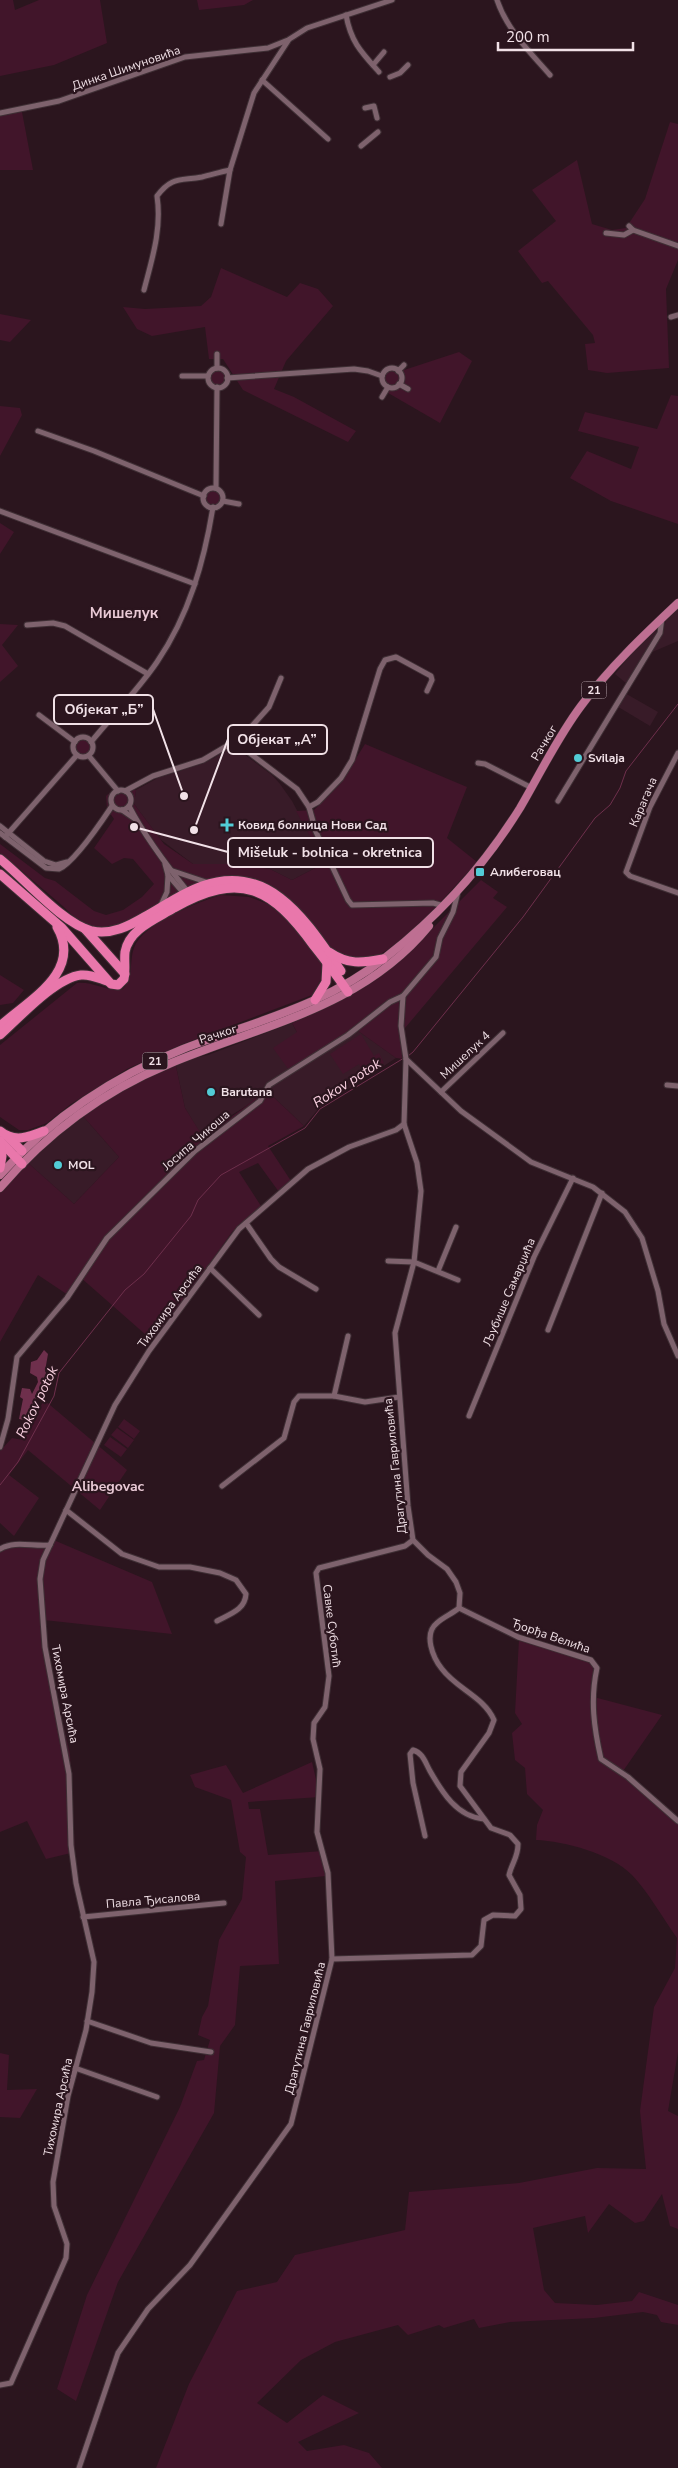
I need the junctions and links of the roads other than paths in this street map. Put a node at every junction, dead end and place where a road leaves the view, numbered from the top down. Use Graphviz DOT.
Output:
graph roads {
  1 [pos="392,0"];
  2 [pos="497,0"];
  3 [pos="346,15"];
  4 [pos="288,40"];
  5 [pos="384,52"];
  6 [pos="373,65"];
  7 [pos="408,65"];
  8 [pos="379,72"];
  9 [pos="550,75"];
  10 [pos="390,77"];
  11 [pos="262,80"];
  12 [pos="365,108"];
  13 [pos="0,113"];
  14 [pos="378,118"];
  15 [pos="378,132"];
  16 [pos="328,139"];
  17 [pos="361,146"];
  18 [pos="230,170"];
  19 [pos="222,224"];
  20 [pos="606,232"];
  21 [pos="678,246"];
  22 [pos="144,290"];
  23 [pos="678,316"];
  24 [pos="671,317"];
  25 [pos="217,354"];
  26 [pos="404,365"];
  27 [pos="217,368"];
  28 [pos="398,371"];
  29 [pos="182,376"];
  30 [pos="208,376"];
  31 [pos="382,376"];
  32 [pos="227,378"];
  33 [pos="399,384"];
  34 [pos="217,387"];
  35 [pos="388,387"];
  36 [pos="408,389"];
  37 [pos="382,397"];
  38 [pos="38,431"];
  39 [pos="216,488"];
  40 [pos="204,496"];
  41 [pos="223,500"];
  42 [pos="239,504"];
  43 [pos="212,507"];
  44 [pos="0,511"];
  45 [pos="195,584"];
  46 [pos="678,603"];
  47 [pos="662,618"];
  48 [pos="27,625"];
  49 [pos="148,674"];
  50 [pos="281,678"];
  51 [pos="427,691"];
  52 [pos="39,715"];
  53 [pos="75,742"];
  54 [pos="91,742"];
  55 [pos="235,742"];
  56 [pos="678,753"];
  57 [pos="76,755"];
  58 [pos="89,756"];
  59 [pos="478,763"];
  60 [pos="138,784"];
  61 [pos="532,788"];
  62 [pos="125,791"];
  63 [pos="115,793"];
  64 [pos="130,797"];
  65 [pos="558,801"];
  66 [pos="129,806"];
  67 [pos="309,807"];
  68 [pos="117,808"];
  69 [pos="135,819"];
  70 [pos="0,826"];
  71 [pos="0,833"];
  72 [pos="7,835"];
  73 [pos="0,859"];
  74 [pos="171,873"];
  75 [pos="0,874"];
  76 [pos="210,883"];
  77 [pos="458,892"];
  78 [pos="678,893"];
  79 [pos="188,896"];
  80 [pos="444,906"];
  81 [pos="160,908"];
  82 [pos="52,918"];
  83 [pos="84,928"];
  84 [pos="326,950"];
  85 [pos="383,959"];
  86 [pos="327,963"];
  87 [pos="125,974"];
  88 [pos="108,982"];
  89 [pos="348,987"];
  90 [pos="403,996"];
  91 [pos="315,1000"];
  92 [pos="0,1026"];
  93 [pos="503,1033"];
  94 [pos="0,1036"];
  95 [pos="405,1057"];
  96 [pos="667,1085"];
  97 [pos="678,1086"];
  98 [pos="441,1092"];
  99 [pos="404,1124"];
  100 [pos="44,1131"];
  101 [pos="2,1137"];
  102 [pos="20,1158"];
  103 [pos="0,1168"];
  104 [pos="0,1175"];
  105 [pos="573,1178"];
  106 [pos="0,1188"];
  107 [pos="602,1193"];
  108 [pos="246,1224"];
  109 [pos="456,1227"];
  110 [pos="388,1261"];
  111 [pos="414,1262"];
  112 [pos="210,1268"];
  113 [pos="438,1271"];
  114 [pos="458,1280"];
  115 [pos="316,1289"];
  116 [pos="259,1315"];
  117 [pos="548,1330"];
  118 [pos="348,1336"];
  119 [pos="678,1356"];
  120 [pos="334,1396"];
  121 [pos="399,1397"];
  122 [pos="470,1416"];
  123 [pos="0,1423"];
  124 [pos="5,1427"];
  125 [pos="0,1447"];
  126 [pos="222,1486"];
  127 [pos="66,1510"];
  128 [pos="413,1540"];
  129 [pos="50,1545"];
  130 [pos="0,1549"];
  131 [pos="459,1608"];
  132 [pos="217,1621"];
  133 [pos="484,1819"];
  134 [pos="678,1821"];
  135 [pos="425,1836"];
  136 [pos="224,1903"];
  137 [pos="83,1917"];
  138 [pos="332,1959"];
  139 [pos="88,2021"];
  140 [pos="211,2052"];
  141 [pos="75,2068"];
  142 [pos="157,2097"];
  143 [pos="0,2385"];
  144 [pos="79,2468"];
  1 -- 3 [label="street, Динка Шимуновића"];
  2 -- 9 [label="street"];
  3 -- 4 [label="street, Динка Шимуновића"];
  3 -- 6 [label="street"];
  4 -- 11 [label="street, Динка Шимуновића"];
  4 -- 13 [label="street, Динка Шимуновића"];
  5 -- 6 [label="street"];
  6 -- 8 [label="street"];
  7 -- 10 [label="street"];
  11 -- 16 [label="street"];
  11 -- 18 [label="street, Динка Шимуновића"];
  12 -- 14 [label="street"];
  15 -- 17 [label="street"];
  18 -- 19 [label="street, Динка Шимуновића"];
  18 -- 22 [label="street"];
  20 -- 21 [label="street"];
  23 -- 24 [label="street"];
  25 -- 27 [label="street"];
  26 -- 28 [label="street"];
  27 -- 30 [label="street"];
  27 -- 32 [label="street"];
  28 -- 31 [label="street"];
  28 -- 33 [label="street"];
  29 -- 30 [label="street"];
  30 -- 34 [label="street"];
  31 -- 32 [label="street"];
  31 -- 35 [label="street"];
  32 -- 34 [label="street"];
  33 -- 35 [label="street"];
  33 -- 36 [label="street"];
  34 -- 39 [label="street"];
  35 -- 37 [label="street"];
  38 -- 40 [label="street"];
  39 -- 40 [label="street"];
  39 -- 41 [label="street"];
  40 -- 43 [label="street"];
  41 -- 42 [label="street"];
  41 -- 43 [label="street"];
  43 -- 45 [label="street"];
  44 -- 45 [label="street"];
  45 -- 49 [label="street"];
  46 -- 47 [label="main road, Рачког / 21"];
  47 -- 61 [label="main road, Рачког / 21"];
  47 -- 65 [label="street"];
  48 -- 49 [label="street"];
  49 -- 54 [label="street"];
  50 -- 55 [label="street"];
  51 -- 67 [label="street"];
  52 -- 53 [label="street"];
  53 -- 54 [label="street"];
  53 -- 57 [label="street"];
  54 -- 58 [label="street"];
  55 -- 60 [label="street"];
  55 -- 67 [label="street"];
  56 -- 78 [label="street, Карагача"];
  57 -- 58 [label="street"];
  57 -- 72 [label="street"];
  58 -- 63 [label="street"];
  59 -- 61 [label="street"];
  60 -- 62 [label="street"];
  60 -- 64 [label="street"];
  61 -- 77 [label="main road, Рачког / 21"];
  62 -- 63 [label="street"];
  62 -- 64 [label="street"];
  63 -- 68 [label="street"];
  64 -- 66 [label="street"];
  66 -- 68 [label="street"];
  66 -- 69 [label="street"];
  67 -- 80 [label="street"];
  68 -- 69 [label="street"];
  68 -- 72 [label="street"];
  69 -- 74 [label="street"];
  70 -- 72 [label="street"];
  71 -- 72 [label="street"];
  73 -- 83 [label="highway"];
  74 -- 76 [label="street"];
  74 -- 79 [label="street"];
  74 -- 81 [label="street"];
  75 -- 82 [label="highway"];
  76 -- 79 [label="highway"];
  76 -- 84 [label="highway"];
  77 -- 80 [label="main road, Рачког / 21"];
  77 -- 90 [label="street, Јосипа Чикоша"];
  79 -- 81 [label="highway"];
  79 -- 86 [label="highway"];
  79 -- 87 [label="highway"];
  80 -- 85 [label="main road, Рачког / 21"];
  80 -- 89 [label="main road, Рачког / 21"];
  81 -- 83 [label="highway"];
  82 -- 88 [label="highway"];
  82 -- 92 [label="highway"];
  83 -- 87 [label="highway"];
  84 -- 85 [label="highway"];
  84 -- 89 [label="highway"];
  85 -- 89 [label="main road, Рачког / 21"];
  86 -- 89 [label="highway"];
  86 -- 91 [label="highway"];
  87 -- 88 [label="highway"];
  88 -- 94 [label="highway"];
  89 -- 91 [label="main road, Рачког / 21"];
  89 -- 102 [label="main road, Рачког / 21"];
  90 -- 95 [label="street, Драгутина Гавриловића"];
  90 -- 124 [label="street, Јосипа Чикоша"];
  91 -- 100 [label="main road, Рачког / 21"];
  93 -- 98 [label="street, Мишелук 4"];
  95 -- 98 [label="street"];
  95 -- 99 [label="street, Драгутина Гавриловића"];
  96 -- 97 [label="street"];
  98 -- 105 [label="street"];
  99 -- 108 [label="street, Тихомира Арсића"];
  99 -- 111 [label="street, Драгутина Гавриловића"];
  100 -- 101 [label="highway"];
  100 -- 102 [label="main road, Рачког / 21"];
  101 -- 102 [label="highway"];
  101 -- 103 [label="highway"];
  102 -- 104 [label="main road, Рачког / 21"];
  102 -- 106 [label="main road, Рачког / 21"];
  105 -- 107 [label="street"];
  105 -- 122 [label="street, Љубише Самарџића"];
  107 -- 117 [label="street"];
  107 -- 119 [label="street"];
  108 -- 112 [label="street, Тихомира Арсића"];
  108 -- 115 [label="street"];
  109 -- 113 [label="street"];
  110 -- 111 [label="street"];
  111 -- 113 [label="street"];
  111 -- 121 [label="street, Драгутина Гавриловића"];
  112 -- 116 [label="street"];
  112 -- 127 [label="street, Тихомира Арсића"];
  113 -- 114 [label="street"];
  118 -- 120 [label="street"];
  120 -- 121 [label="street"];
  120 -- 126 [label="street"];
  121 -- 128 [label="street, Драгутина Гавриловића"];
  123 -- 124 [label="street"];
  124 -- 125 [label="street, Јосипа Чикоша"];
  127 -- 129 [label="street, Тихомира Арсића"];
  127 -- 132 [label="street"];
  128 -- 131 [label="street, Драгутина Гавриловића"];
  128 -- 138 [label="street, Савке Суботић"];
  129 -- 130 [label="street"];
  129 -- 137 [label="street, Тихомира Арсића"];
  131 -- 133 [label="street, Драгутина Гавриловића"];
  131 -- 134 [label="street, Ђорђа Велића"];
  133 -- 135 [label="street"];
  133 -- 138 [label="street, Драгутина Гавриловића"];
  136 -- 137 [label="street, Павла Ђисалова"];
  137 -- 139 [label="street, Тихомира Арсића"];
  138 -- 144 [label="street, Драгутина Гавриловића"];
  139 -- 140 [label="street"];
  139 -- 141 [label="street, Тихомира Арсића"];
  141 -- 142 [label="street"];
  141 -- 143 [label="street, Тихомира Арсића"];
}
